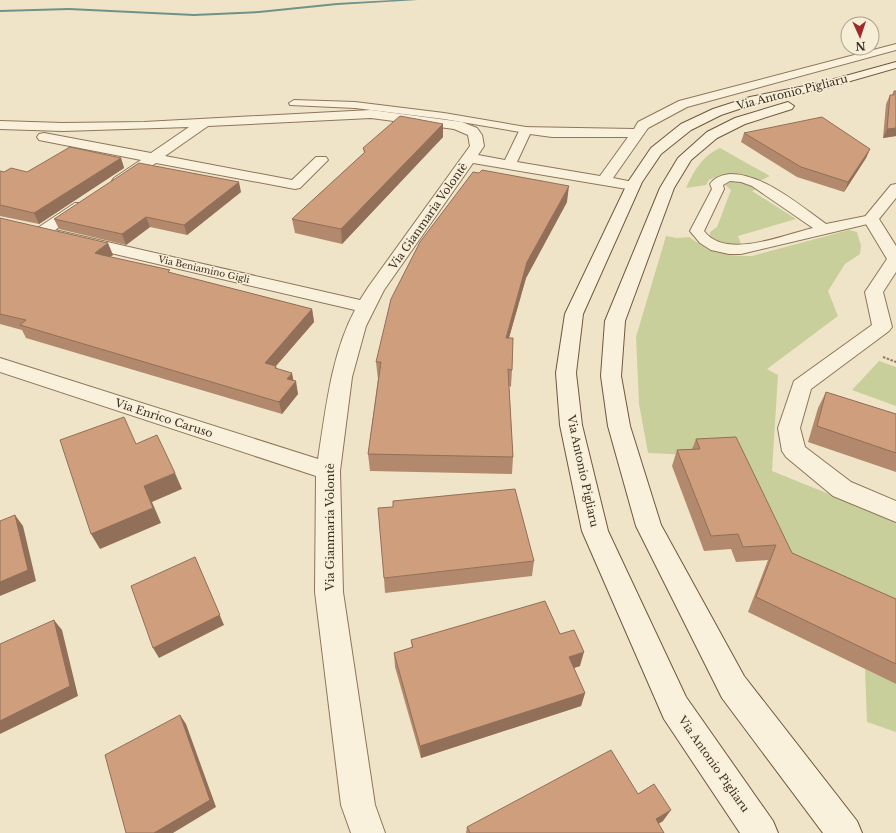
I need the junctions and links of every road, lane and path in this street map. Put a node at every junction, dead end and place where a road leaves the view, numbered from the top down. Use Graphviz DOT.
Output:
graph roads {
  1 [pos="896,47"];
  2 [pos="896,65"];
  3 [pos="896,79"];
  4 [pos="294,103"];
  5 [pos="206,122"];
  6 [pos="0,125"];
  7 [pos="0,128"];
  8 [pos="526,130"];
  9 [pos="637,133"];
  10 [pos="153,158"];
  11 [pos="469,158"];
  12 [pos="321,160"];
  13 [pos="509,165"];
  14 [pos="604,181"];
  15 [pos="633,186"];
  16 [pos="896,188"];
  17 [pos="871,219"];
  18 [pos="824,229"];
  19 [pos="365,307"];
  20 [pos="0,365"];
  21 [pos="328,471"];
  22 [pos="896,512"];
  23 [pos="368,833"];
  24 [pos="761,833"];
  25 [pos="845,833"];
  1 -- 9 [label="street, Via Antonio Pigliaru"];
  2 -- 15 [label="street, Via Antonio Pigliaru"];
  3 -- 25 [label="street, Via Antonio Pigliaru"];
  4 -- 8 [label="lane"];
  5 -- 6 [label="street"];
  5 -- 10 [label="street, Via Beniamino Gigli"];
  5 -- 11 [label="street"];
  7 -- 10 [label="street"];
  8 -- 9 [label="street"];
  8 -- 13 [label="street"];
  9 -- 14 [label="street, Via Antonio Pigliaru"];
  10 -- 12 [label="street"];
  10 -- 19 [label="street, Via Beniamino Gigli"];
  11 -- 13 [label="street, Via Gianmaria Volontè"];
  11 -- 19 [label="street, Via Gianmaria Volontè"];
  13 -- 14 [label="street, Via Gianmaria Volontè"];
  14 -- 15 [label="street, Via Gianmaria Volontè"];
  15 -- 24 [label="street, Via Antonio Pigliaru"];
  16 -- 17 [label="street"];
  17 -- 18 [label="lane"];
  17 -- 22 [label="street"];
  18 -- 18 [label="lane"];
  19 -- 21 [label="street, Via Gianmaria Volontè"];
  20 -- 21 [label="street, Via Enrico Caruso"];
  21 -- 23 [label="street, Via Gianmaria Volontè"];
}
